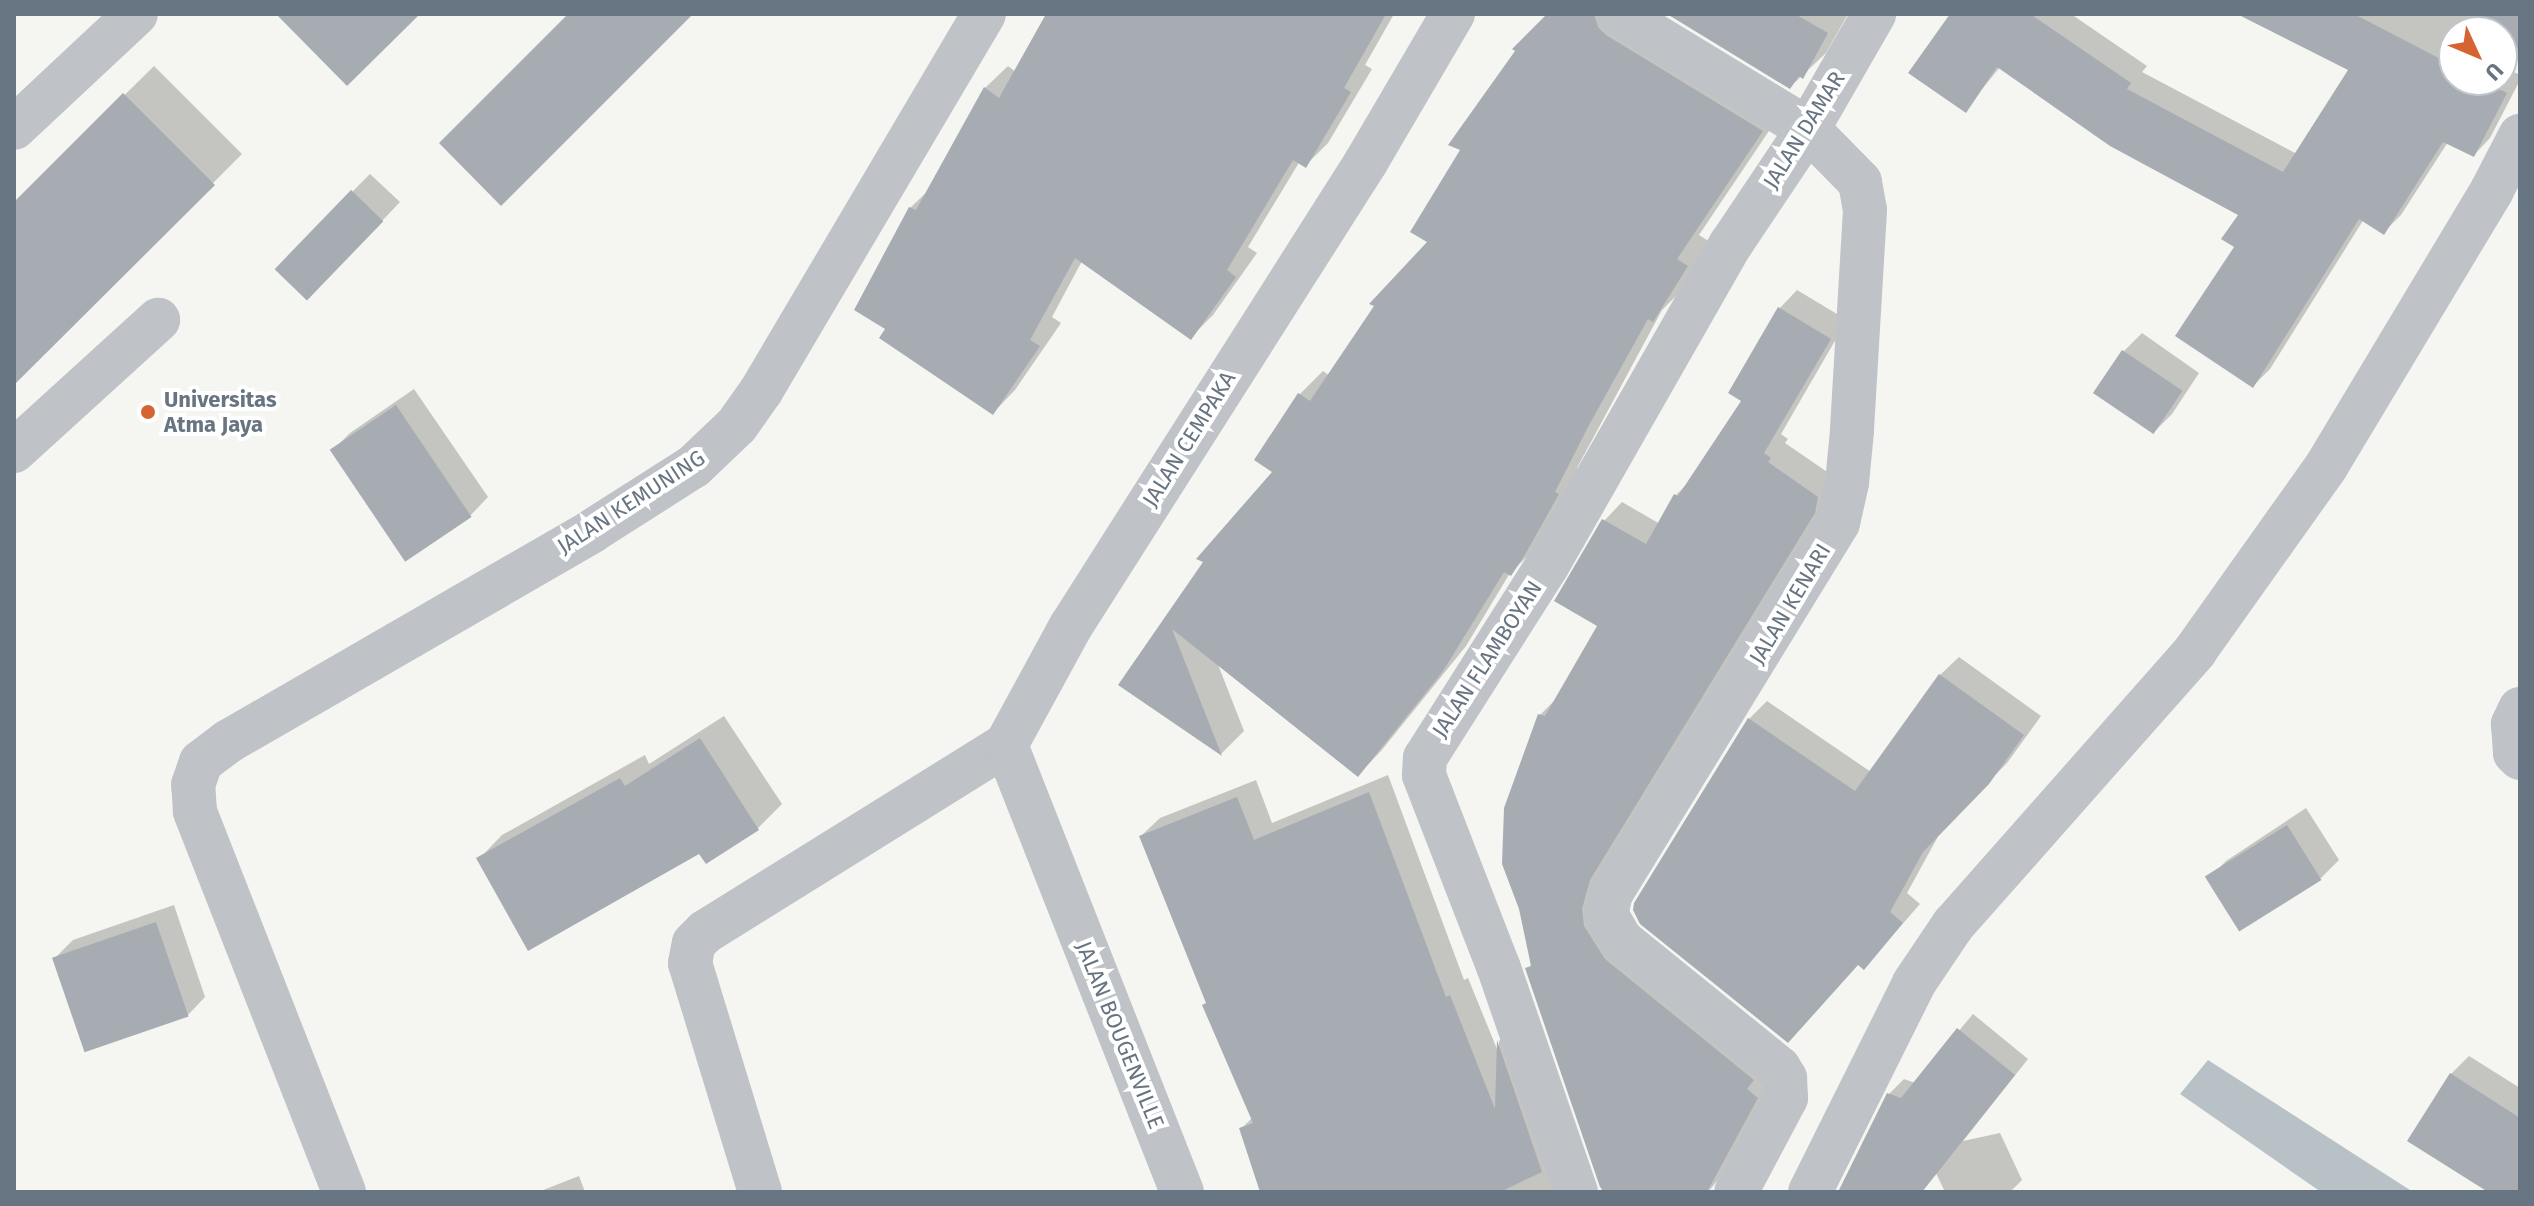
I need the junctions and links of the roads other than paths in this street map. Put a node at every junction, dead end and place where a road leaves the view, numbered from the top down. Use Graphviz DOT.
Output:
graph roads {
  1 [pos="136,14"];
  2 [pos="984,14"];
  3 [pos="1453,14"];
  4 [pos="1619,14"];
  5 [pos="1874,14"];
  6 [pos="14,128"];
  7 [pos="1808,129"];
  8 [pos="2520,136"];
  9 [pos="1731,244"];
  10 [pos="158,320"];
  11 [pos="14,451"];
  12 [pos="2520,709"];
  13 [pos="1006,745"];
  14 [pos="2520,758"];
  15 [pos="344,1192"];
  16 [pos="760,1192"];
  17 [pos="1182,1192"];
  18 [pos="1576,1192"];
  19 [pos="1736,1192"];
  20 [pos="1810,1192"];
  1 -- 6 [label="street"];
  2 -- 15 [label="street, JALAN KEMUNING"];
  3 -- 13 [label="street, JALAN CEMPAKA"];
  4 -- 7 [label="street, JALAN KENARI"];
  5 -- 7 [label="street, JALAN DAMAR"];
  7 -- 9 [label="street, JALAN DAMAR"];
  7 -- 19 [label="street, JALAN KENARI"];
  8 -- 20 [label="street"];
  9 -- 18 [label="street, JALAN FLAMBOYAN"];
  10 -- 11 [label="street"];
  12 -- 14 [label="street"];
  13 -- 16 [label="street"];
  13 -- 17 [label="street, JALAN BOUGENVILLE"];
}
